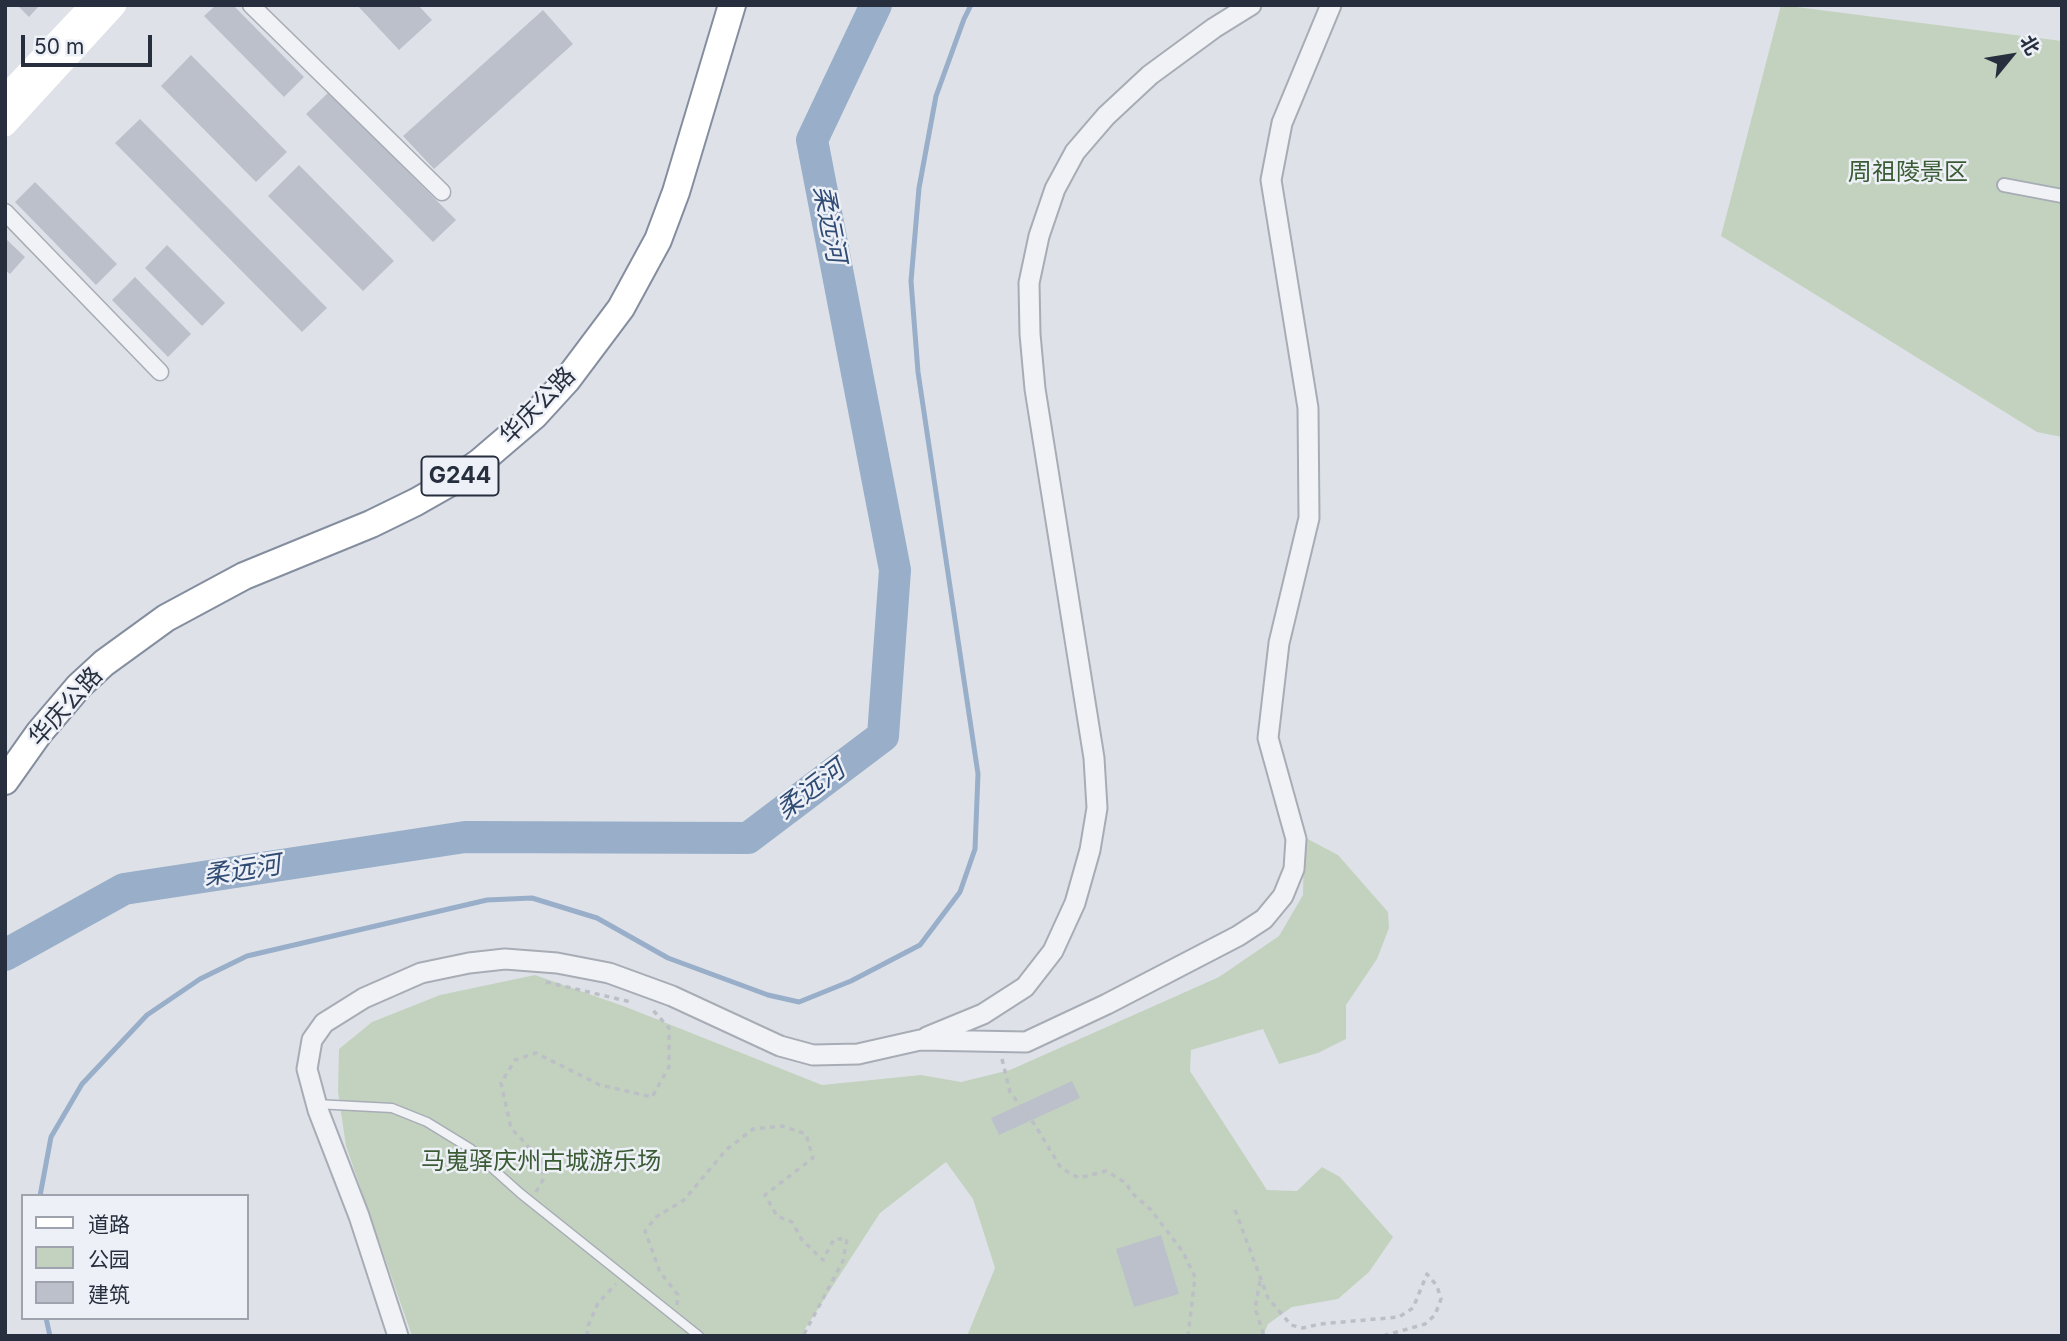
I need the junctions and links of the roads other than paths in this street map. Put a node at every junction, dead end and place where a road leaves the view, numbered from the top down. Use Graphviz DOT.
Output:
graph roads {
  1 [pos="92,5"];
  2 [pos="115,5"];
  3 [pos="251,5"];
  4 [pos="723,5"];
  5 [pos="732,5"];
  6 [pos="1251,5"];
  7 [pos="1331,5"];
  8 [pos="5,97"];
  9 [pos="5,124"];
  10 [pos="2004,185"];
  11 [pos="442,192"];
  12 [pos="2062,196"];
  13 [pos="5,212"];
  14 [pos="160,372"];
  15 [pos="5,766"];
  16 [pos="5,780"];
  17 [pos="920,1040"];
  18 [pos="316,1104"];
  19 [pos="398,1336"];
  20 [pos="699,1336"];
  1 -- 8 [label="main road"];
  2 -- 9 [label="main road"];
  3 -- 11 [label="street"];
  4 -- 15 [label="highway, 华庆公路 / G244"];
  5 -- 16 [label="highway, 华庆公路 / G244"];
  6 -- 17 [label="street"];
  7 -- 17 [label="street"];
  10 -- 12 [label="street"];
  13 -- 14 [label="street"];
  17 -- 18 [label="street"];
  18 -- 19 [label="street"];
  18 -- 20 [label="lane"];
}
